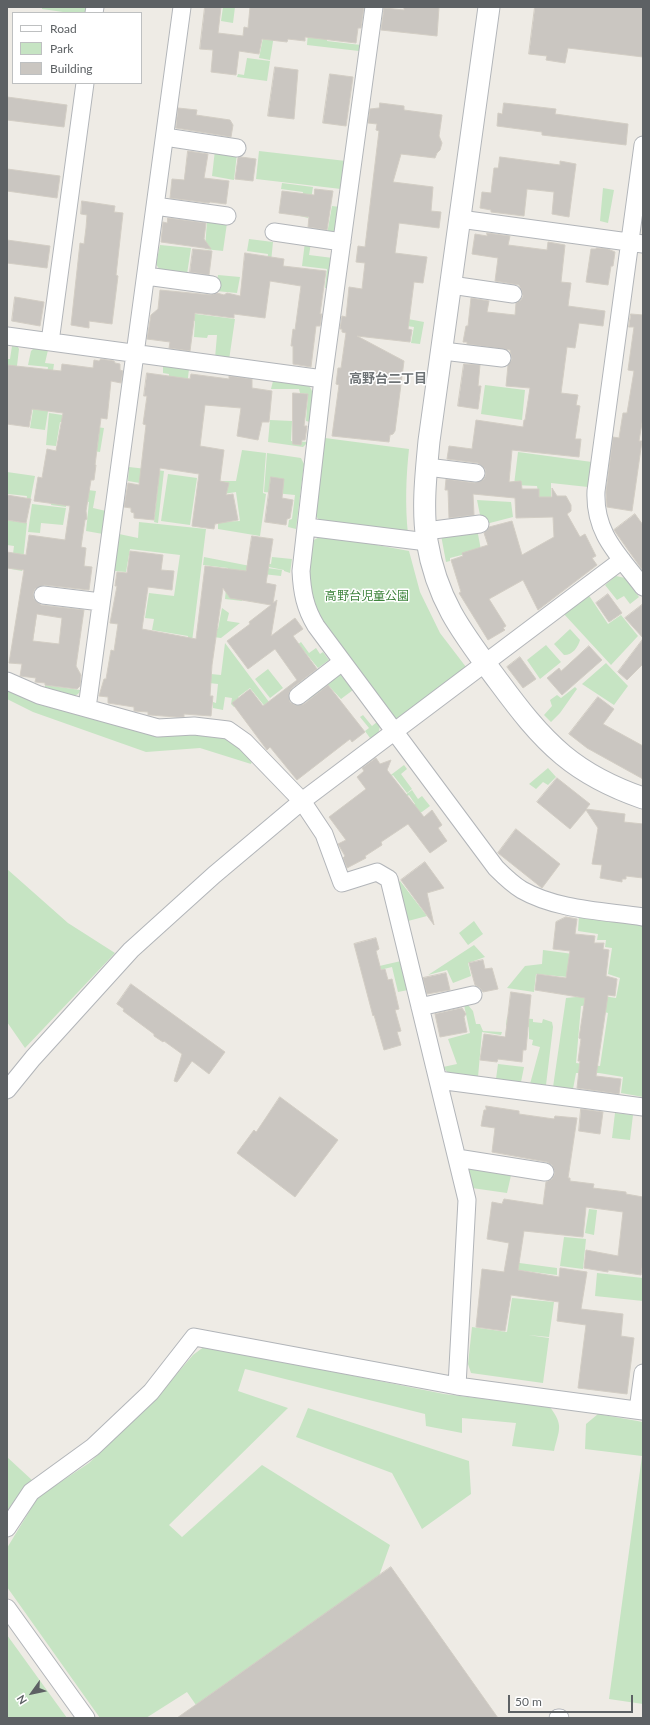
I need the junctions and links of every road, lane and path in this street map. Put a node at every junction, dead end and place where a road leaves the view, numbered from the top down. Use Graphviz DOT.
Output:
graph roads {
  1 [pos="182,7"];
  2 [pos="374,7"];
  3 [pos="489,7"];
  4 [pos="85,84"];
  5 [pos="165,137"];
  6 [pos="643,145"];
  7 [pos="237,148"];
  8 [pos="155,206"];
  9 [pos="227,216"];
  10 [pos="460,219"];
  11 [pos="274,232"];
  12 [pos="342,242"];
  13 [pos="636,243"];
  14 [pos="146,276"];
  15 [pos="212,285"];
  16 [pos="451,285"];
  17 [pos="513,294"];
  18 [pos="7,336"];
  19 [pos="50,342"];
  20 [pos="443,351"];
  21 [pos="135,354"];
  22 [pos="502,358"];
  23 [pos="323,379"];
  24 [pos="427,467"];
  25 [pos="476,473"];
  26 [pos="480,524"];
  27 [pos="307,527"];
  28 [pos="426,537"];
  29 [pos="622,560"];
  30 [pos="643,587"];
  31 [pos="43,595"];
  32 [pos="101,602"];
  33 [pos="342,662"];
  34 [pos="485,664"];
  35 [pos="7,681"];
  36 [pos="298,696"];
  37 [pos="87,708"];
  38 [pos="394,732"];
  39 [pos="643,798"];
  40 [pos="302,801"];
  41 [pos="643,917"];
  42 [pos="473,995"];
  43 [pos="420,1007"];
  44 [pos="438,1080"];
  45 [pos="7,1090"];
  46 [pos="643,1107"];
  47 [pos="457,1158"];
  48 [pos="545,1172"];
  49 [pos="643,1373"];
  50 [pos="457,1386"];
  51 [pos="640,1410"];
  52 [pos="7,1528"];
  53 [pos="7,1608"];
  54 [pos="86,1718"];
  1 -- 5 [label="street"];
  2 -- 12 [label="street"];
  3 -- 10 [label="street"];
  4 -- 19 [label="street"];
  5 -- 7 [label="street"];
  5 -- 8 [label="street"];
  6 -- 13 [label="street"];
  8 -- 9 [label="street"];
  8 -- 14 [label="street"];
  10 -- 13 [label="street"];
  10 -- 16 [label="street"];
  11 -- 12 [label="street"];
  12 -- 23 [label="street"];
  13 -- 29 [label="street"];
  14 -- 15 [label="street"];
  14 -- 21 [label="street"];
  16 -- 17 [label="street"];
  16 -- 20 [label="street"];
  18 -- 19 [label="street"];
  19 -- 21 [label="street"];
  20 -- 22 [label="street"];
  20 -- 24 [label="street"];
  21 -- 23 [label="street"];
  21 -- 32 [label="street"];
  23 -- 27 [label="street"];
  24 -- 25 [label="street"];
  24 -- 28 [label="street"];
  26 -- 28 [label="street"];
  27 -- 28 [label="street"];
  27 -- 33 [label="street"];
  28 -- 34 [label="street"];
  29 -- 30 [label="street"];
  29 -- 34 [label="street"];
  31 -- 32 [label="street"];
  32 -- 37 [label="street"];
  33 -- 36 [label="street"];
  33 -- 38 [label="street"];
  34 -- 38 [label="street"];
  34 -- 39 [label="street"];
  35 -- 37 [label="street"];
  37 -- 40 [label="street"];
  38 -- 40 [label="street"];
  38 -- 41 [label="street"];
  40 -- 43 [label="street"];
  40 -- 45 [label="street"];
  42 -- 43 [label="street"];
  43 -- 44 [label="street"];
  44 -- 46 [label="street"];
  44 -- 47 [label="street"];
  47 -- 48 [label="street"];
  47 -- 50 [label="street"];
  49 -- 51 [label="street"];
  50 -- 51 [label="street"];
  50 -- 52 [label="street"];
  53 -- 54 [label="street"];
}
